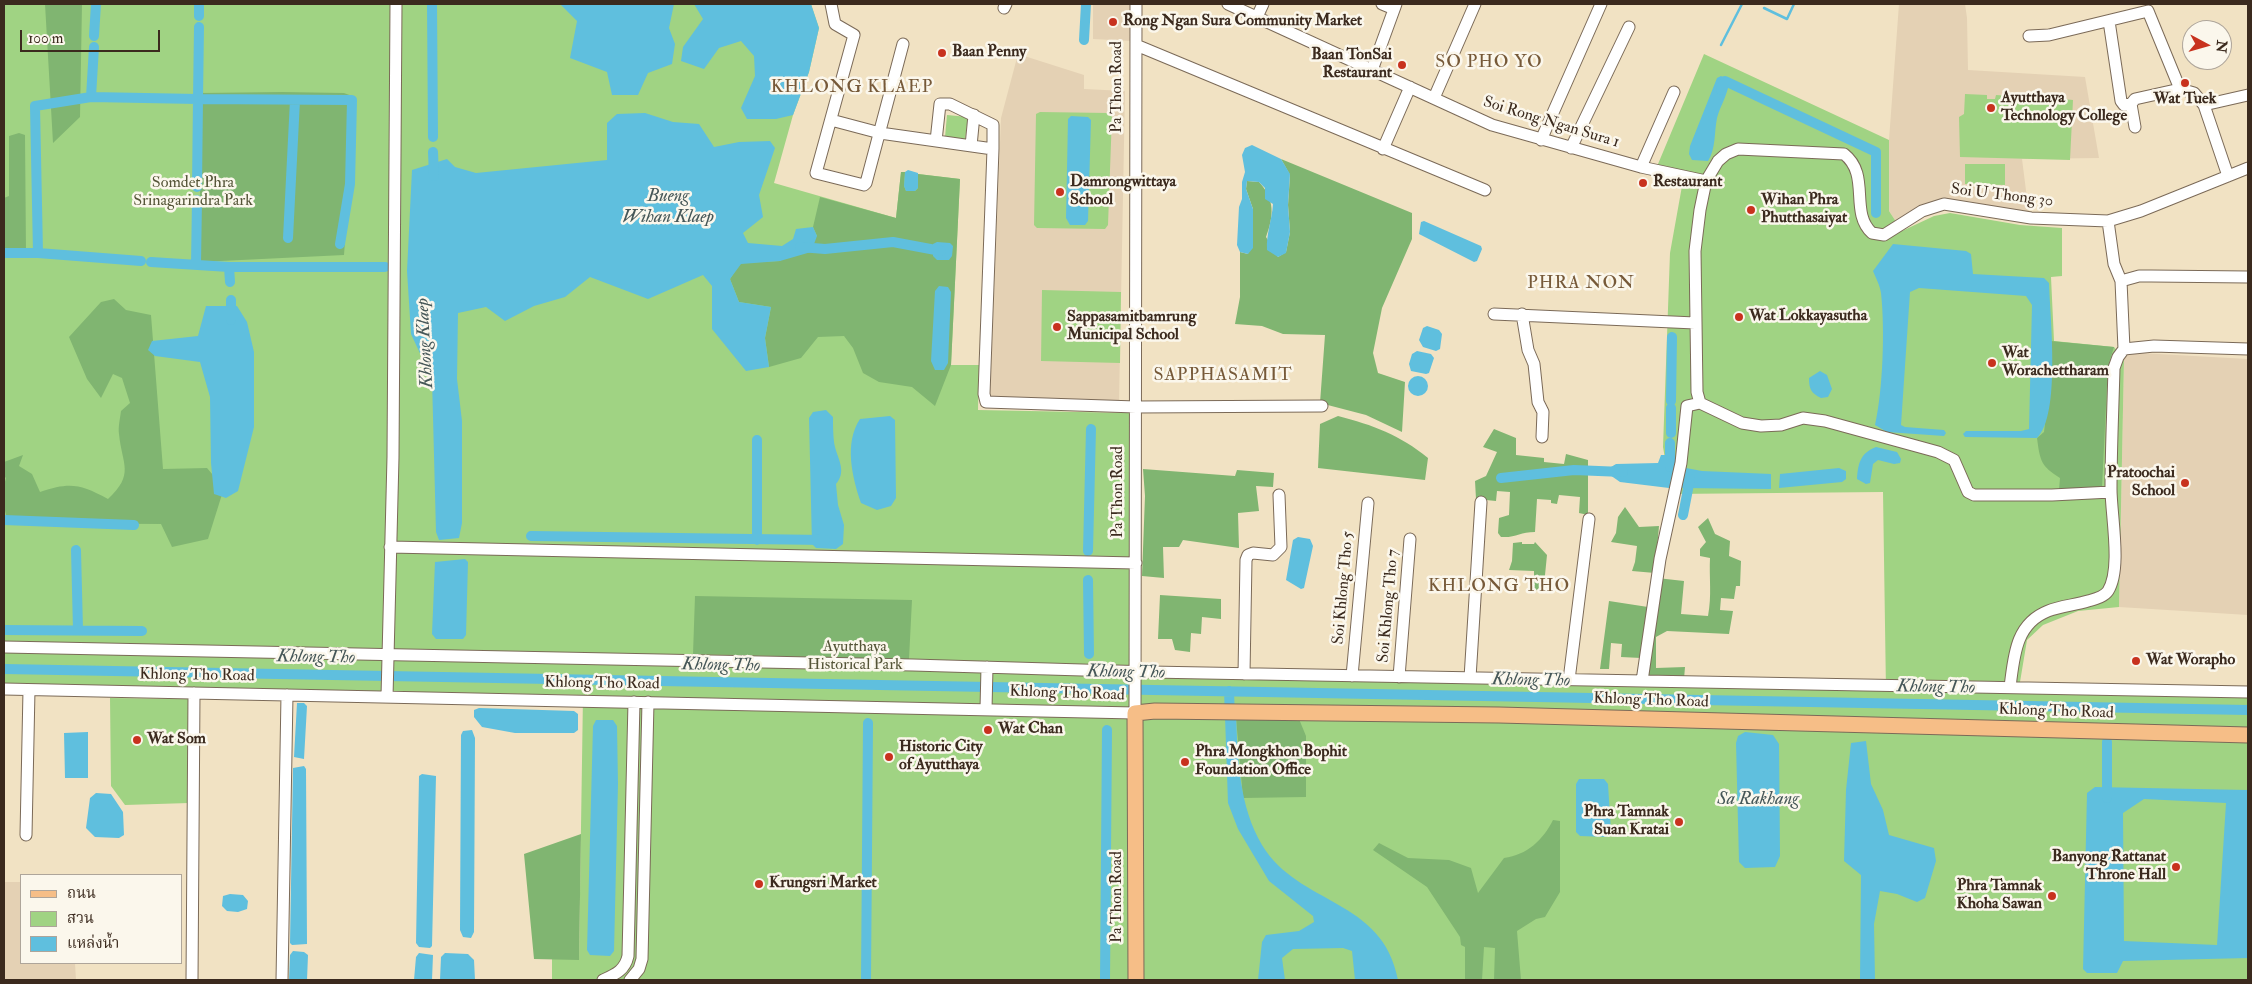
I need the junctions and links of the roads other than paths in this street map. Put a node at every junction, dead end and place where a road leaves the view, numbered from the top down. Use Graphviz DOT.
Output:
graph roads {
  1 [pos="396,4"];
  2 [pos="831,4"];
  3 [pos="1136,4"];
  4 [pos="1228,4"];
  5 [pos="1263,4"];
  6 [pos="1382,4"];
  7 [pos="1475,4"];
  8 [pos="1601,4"];
  9 [pos="1395,6"];
  10 [pos="1257,17"];
  11 [pos="2109,21"];
  12 [pos="1629,27"];
  13 [pos="2029,36"];
  14 [pos="903,44"];
  15 [pos="1136,45"];
  16 [pos="1372,70"];
  17 [pos="1410,88"];
  18 [pos="2180,89"];
  19 [pos="1674,92"];
  20 [pos="2248,95"];
  21 [pos="1434,98"];
  22 [pos="2130,104"];
  23 [pos="2204,105"];
  24 [pos="974,115"];
  25 [pos="831,120"];
  26 [pos="2135,128"];
  27 [pos="880,133"];
  28 [pos="1541,140"];
  29 [pos="936,141"];
  30 [pos="971,146"];
  31 [pos="1572,148"];
  32 [pos="993,149"];
  33 [pos="1383,149"];
  34 [pos="1641,166"];
  35 [pos="2248,168"];
  36 [pos="2228,176"];
  37 [pos="1706,181"];
  38 [pos="1485,190"];
  39 [pos="2108,221"];
  40 [pos="2248,277"];
  41 [pos="2121,281"];
  42 [pos="1494,314"];
  43 [pos="1522,314"];
  44 [pos="1695,323"];
  45 [pos="2124,349"];
  46 [pos="2248,349"];
  47 [pos="1700,403"];
  48 [pos="1322,406"];
  49 [pos="1136,407"];
  50 [pos="1542,437"];
  51 [pos="2111,492"];
  52 [pos="1279,495"];
  53 [pos="1368,502"];
  54 [pos="1481,502"];
  55 [pos="1589,519"];
  56 [pos="1410,538"];
  57 [pos="390,547"];
  58 [pos="1136,563"];
  59 [pos="4,647"];
  60 [pos="388,658"];
  61 [pos="987,670"];
  62 [pos="1135,674"];
  63 [pos="1244,674"];
  64 [pos="1352,676"];
  65 [pos="1399,677"];
  66 [pos="1470,678"];
  67 [pos="1569,680"];
  68 [pos="1642,681"];
  69 [pos="2010,688"];
  70 [pos="4,689"];
  71 [pos="29,690"];
  72 [pos="387,692"];
  73 [pos="2248,692"];
  74 [pos="194,693"];
  75 [pos="287,695"];
  76 [pos="634,702"];
  77 [pos="648,702"];
  78 [pos="986,706"];
  79 [pos="1135,709"];
  80 [pos="2248,735"];
  81 [pos="26,835"];
  82 [pos="192,980"];
  83 [pos="282,980"];
  84 [pos="603,980"];
  85 [pos="630,980"];
  86 [pos="1136,980"];
  1 -- 57 [label="street"];
  2 -- 25 [label="street"];
  3 -- 15 [label="street, Pa Thon Road"];
  4 -- 10 [label="street, Soi Rong Ngan Sura 1"];
  5 -- 10 [label="street"];
  6 -- 9 [label="street"];
  7 -- 21 [label="street"];
  8 -- 28 [label="street"];
  9 -- 16 [label="street"];
  10 -- 16 [label="street, Soi Rong Ngan Sura 1"];
  11 -- 13 [label="street"];
  11 -- 18 [label="street"];
  11 -- 22 [label="street"];
  12 -- 31 [label="street"];
  14 -- 27 [label="street"];
  15 -- 33 [label="street"];
  15 -- 49 [label="street, Pa Thon Road"];
  16 -- 17 [label="street, Soi Rong Ngan Sura 1"];
  17 -- 21 [label="street, Soi Rong Ngan Sura 1"];
  17 -- 33 [label="street"];
  18 -- 22 [label="street"];
  18 -- 23 [label="street"];
  19 -- 34 [label="street"];
  20 -- 23 [label="street"];
  21 -- 28 [label="street, Soi Rong Ngan Sura 1"];
  22 -- 26 [label="street"];
  23 -- 36 [label="street"];
  24 -- 29 [label="street"];
  24 -- 30 [label="street"];
  24 -- 32 [label="street"];
  25 -- 27 [label="street"];
  25 -- 27 [label="street"];
  27 -- 29 [label="street"];
  28 -- 31 [label="street, Soi Rong Ngan Sura 1"];
  29 -- 30 [label="street"];
  30 -- 32 [label="street"];
  31 -- 34 [label="street, Soi Rong Ngan Sura 1"];
  32 -- 49 [label="street"];
  33 -- 38 [label="street"];
  34 -- 37 [label="street, Soi Rong Ngan Sura 1"];
  35 -- 36 [label="street, Soi U Thong 30"];
  36 -- 39 [label="street, Soi U Thong 30"];
  37 -- 39 [label="street, Soi U Thong 30"];
  37 -- 44 [label="street"];
  39 -- 41 [label="street"];
  40 -- 41 [label="street"];
  41 -- 45 [label="street"];
  42 -- 43 [label="street"];
  43 -- 44 [label="street"];
  43 -- 50 [label="street"];
  44 -- 47 [label="street"];
  45 -- 46 [label="street"];
  45 -- 51 [label="street"];
  47 -- 51 [label="street"];
  47 -- 68 [label="street"];
  48 -- 49 [label="street"];
  49 -- 58 [label="street, Pa Thon Road"];
  51 -- 69 [label="street"];
  52 -- 63 [label="street"];
  53 -- 64 [label="street, Soi Khlong Tho 5"];
  54 -- 66 [label="street"];
  55 -- 67 [label="street"];
  56 -- 65 [label="street, Soi Khlong Tho 7"];
  57 -- 58 [label="street"];
  57 -- 60 [label="street"];
  58 -- 62 [label="street, Pa Thon Road"];
  59 -- 60 [label="street, Khlong Tho Road"];
  60 -- 61 [label="street, Khlong Tho Road"];
  60 -- 72 [label="street"];
  61 -- 62 [label="street, Khlong Tho Road"];
  61 -- 78 [label="street"];
  62 -- 63 [label="street, Khlong Tho Road"];
  62 -- 79 [label="street, Pa Thon Road"];
  63 -- 64 [label="street, Khlong Tho Road"];
  64 -- 65 [label="street, Khlong Tho Road"];
  65 -- 66 [label="street, Khlong Tho Road"];
  66 -- 67 [label="street, Khlong Tho Road"];
  67 -- 68 [label="street, Khlong Tho Road"];
  68 -- 69 [label="street, Khlong Tho Road"];
  69 -- 73 [label="street, Khlong Tho Road"];
  70 -- 71 [label="street, Khlong Tho Road"];
  71 -- 74 [label="street, Khlong Tho Road"];
  71 -- 81 [label="street"];
  72 -- 75 [label="street, Khlong Tho Road"];
  72 -- 76 [label="street, Khlong Tho Road"];
  74 -- 75 [label="street, Khlong Tho Road"];
  74 -- 82 [label="street"];
  75 -- 83 [label="street"];
  76 -- 77 [label="street, Khlong Tho Road"];
  76 -- 84 [label="street"];
  77 -- 78 [label="street, Khlong Tho Road"];
  77 -- 85 [label="street"];
  78 -- 79 [label="street, Khlong Tho Road"];
  79 -- 80 [label="main road, Khlong Tho Road"];
  79 -- 86 [label="main road, Pa Thon Road"];
}
